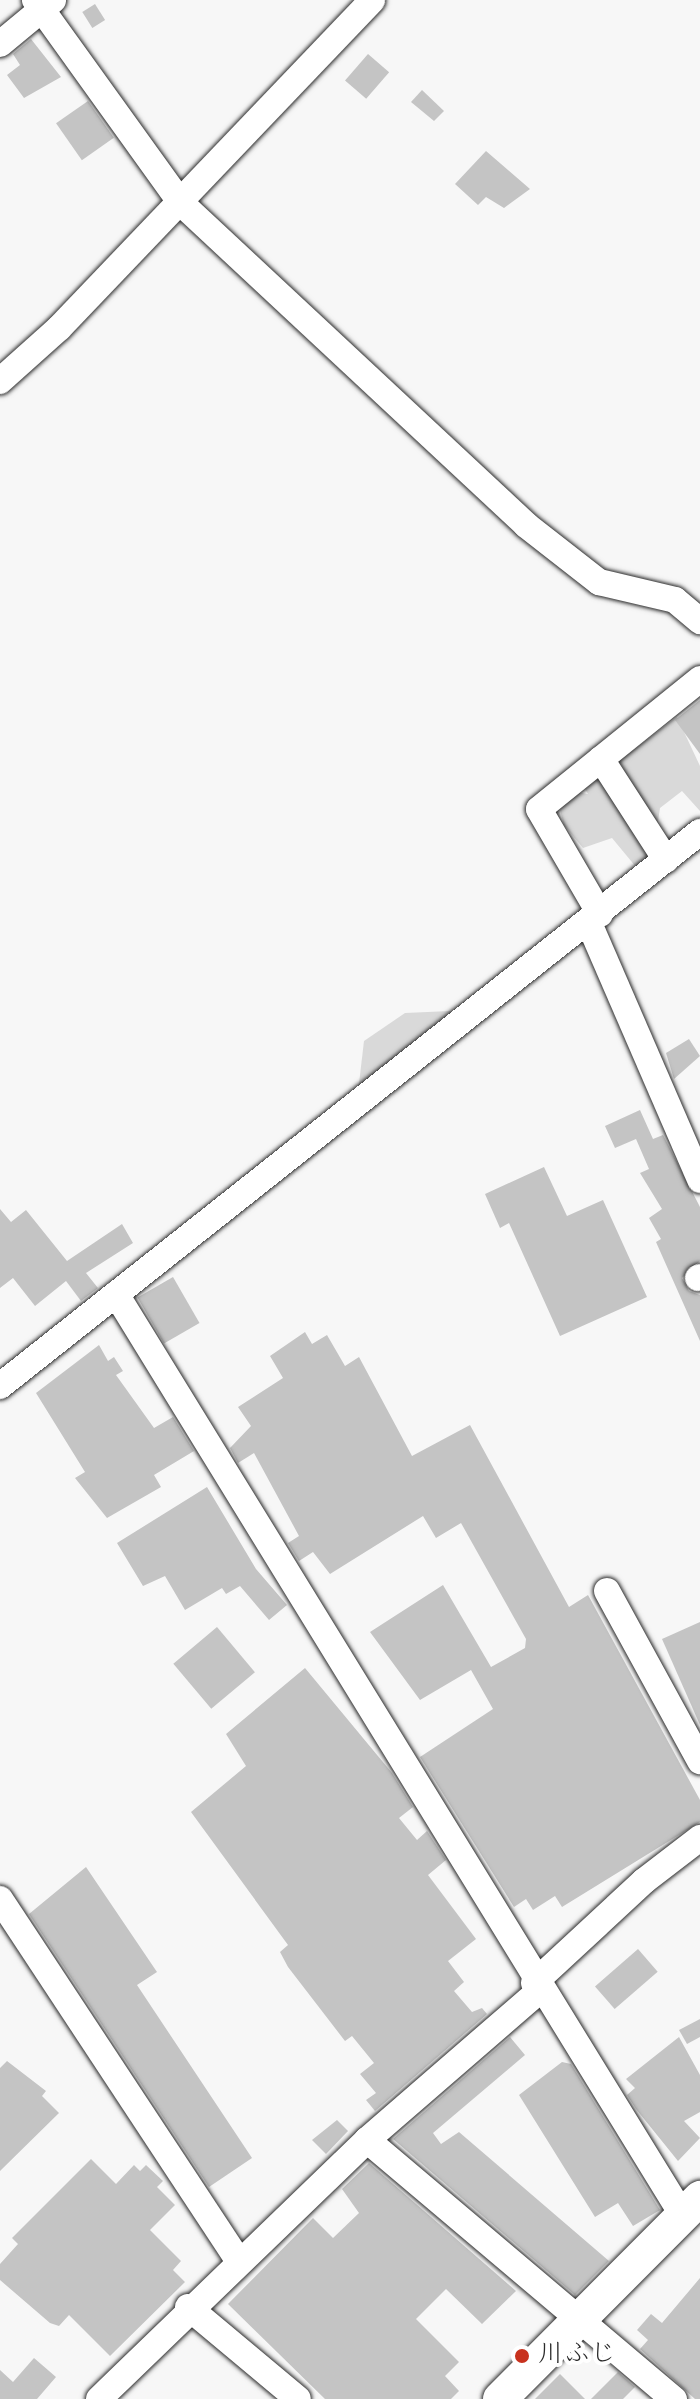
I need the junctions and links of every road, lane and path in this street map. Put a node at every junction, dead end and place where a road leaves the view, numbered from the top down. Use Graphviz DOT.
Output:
graph roads {
  1 [pos="372,0"];
  2 [pos="43,3"];
  3 [pos="0,44"];
  4 [pos="180,202"];
  5 [pos="0,381"];
  6 [pos="700,621"];
  7 [pos="700,679"];
  8 [pos="601,759"];
  9 [pos="700,832"];
  10 [pos="666,860"];
  11 [pos="594,919"];
  12 [pos="699,1175"];
  13 [pos="116,1294"];
  14 [pos="0,1386"];
  15 [pos="607,1591"];
  16 [pos="700,1761"];
  17 [pos="700,1838"];
  18 [pos="0,1899"];
  19 [pos="536,1987"];
  20 [pos="367,2140"];
  21 [pos="691,2207"];
  22 [pos="238,2260"];
  23 [pos="188,2307"];
  24 [pos="580,2319"];
  25 [pos="99,2399"];
  26 [pos="298,2399"];
  27 [pos="500,2399"];
  28 [pos="674,2399"];
  1 -- 4 [label="street"];
  2 -- 3 [label="street"];
  2 -- 4 [label="street"];
  4 -- 5 [label="street"];
  4 -- 6 [label="street"];
  7 -- 8 [label="street"];
  8 -- 10 [label="street"];
  8 -- 11 [label="street"];
  9 -- 10 [label="street"];
  10 -- 11 [label="street"];
  11 -- 12 [label="street"];
  11 -- 13 [label="street"];
  13 -- 14 [label="street"];
  13 -- 19 [label="street"];
  15 -- 16 [label="street"];
  17 -- 19 [label="street"];
  18 -- 22 [label="street"];
  19 -- 20 [label="street"];
  19 -- 21 [label="street"];
  20 -- 22 [label="street"];
  20 -- 24 [label="street"];
  21 -- 24 [label="main road"];
  22 -- 23 [label="street"];
  23 -- 25 [label="street"];
  23 -- 26 [label="street"];
  24 -- 27 [label="main road"];
  24 -- 28 [label="street"];
}
